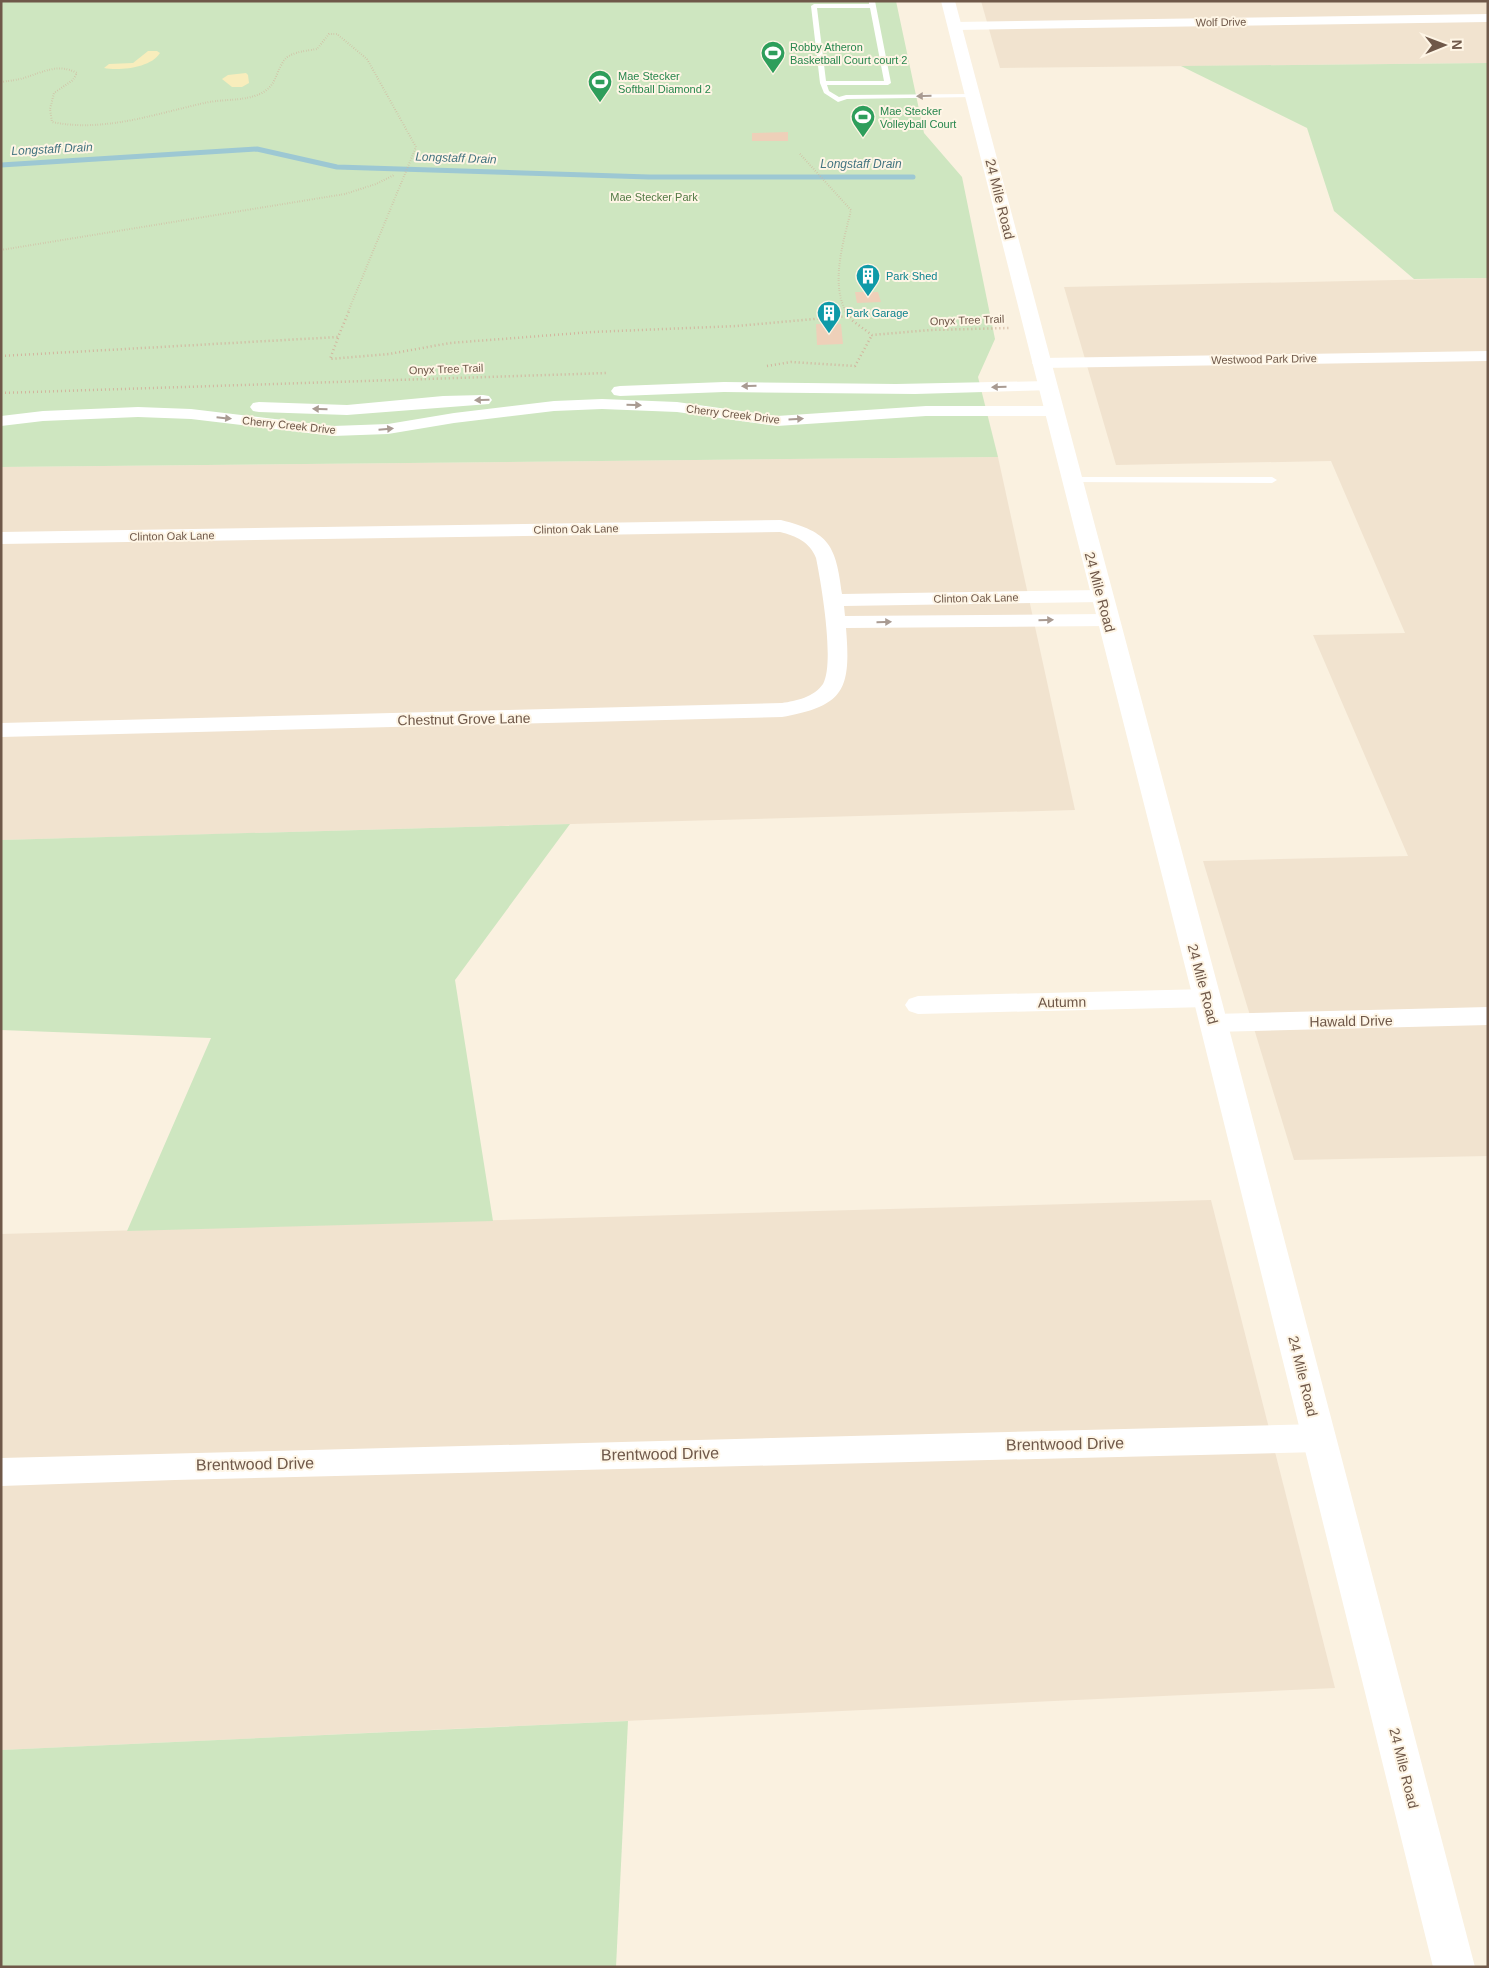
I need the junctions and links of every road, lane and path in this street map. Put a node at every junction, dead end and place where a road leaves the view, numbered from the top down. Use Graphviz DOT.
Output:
graph roads {
  1 [pos="872,4"];
  2 [pos="952,13"];
  3 [pos="1488,18"];
  4 [pos="1,82"];
  5 [pos="823,83"];
  6 [pos="973,96"];
  7 [pos="800,154"];
  8 [pos="394,175"];
  9 [pos="1,250"];
  10 [pos="847,316"];
  11 [pos="1032,328"];
  12 [pos="872,335"];
  13 [pos="338,338"];
  14 [pos="1,356"];
  15 [pos="1488,356"];
  16 [pos="764,366"];
  17 [pos="614,372"];
  18 [pos="1047,387"];
  19 [pos="897,388"];
  20 [pos="1,393"];
  21 [pos="564,401"];
  22 [pos="1,411"];
  23 [pos="45,411"];
  24 [pos="901,412"];
  25 [pos="1,421"];
  26 [pos="1071,480"];
  27 [pos="1272,480"];
  28 [pos="1,538"];
  29 [pos="832,600"];
  30 [pos="1105,608"];
  31 [pos="835,622"];
  32 [pos="1,730"];
  33 [pos="918,1005"];
  34 [pos="1210,1011"];
  35 [pos="1488,1016"];
  36 [pos="1319,1438"];
  37 [pos="1,1472"];
  38 [pos="1454,1967"];
  1 -- 5 [label="lane"];
  1 -- 5 [label="lane"];
  2 -- 3 [label="street, Wolf Drive"];
  2 -- 6 [label="street, 24 Mile Road"];
  4 -- 13 [label="path, Onyx Tree Trail"];
  6 -- 5 [label="lane, one-way"];
  6 -- 11 [label="street, 24 Mile Road"];
  7 -- 10 [label="path"];
  8 -- 9 [label="path"];
  10 -- 12 [label="path"];
  10 -- 13 [label="path, Onyx Tree Trail"];
  11 -- 12 [label="path, Onyx Tree Trail"];
  11 -- 18 [label="street, 24 Mile Road"];
  12 -- 16 [label="path"];
  13 -- 14 [label="path"];
  15 -- 18 [label="street, Westwood Park Drive"];
  17 -- 20 [label="path, Onyx Tree Trail"];
  18 -- 19 [label="street, Cherry Creek Drive, one-way"];
  18 -- 24 [label="street, Cherry Creek Drive"];
  18 -- 26 [label="street, 24 Mile Road"];
  19 -- 21 [label="street, Cherry Creek Drive, one-way"];
  19 -- 24 [label="street"];
  21 -- 23 [label="street, Cherry Creek Drive"];
  21 -- 24 [label="street, Cherry Creek Drive, one-way"];
  22 -- 23 [label="street, Cherry Creek Drive"];
  23 -- 25 [label="street, Cherry Creek Drive"];
  26 -- 27 [label="lane"];
  26 -- 30 [label="street, 24 Mile Road"];
  28 -- 29 [label="street, Clinton Oak Lane"];
  29 -- 30 [label="street, Clinton Oak Lane"];
  29 -- 31 [label="street, Chestnut Grove Lane"];
  31 -- 30 [label="street, Clinton Oak Lane, one-way"];
  30 -- 34 [label="street, 24 Mile Road"];
  31 -- 32 [label="street, Chestnut Grove Lane"];
  33 -- 34 [label="street, Autumn"];
  34 -- 35 [label="street, Hawald Drive"];
  34 -- 36 [label="street, 24 Mile Road"];
  36 -- 37 [label="street, Brentwood Drive"];
  36 -- 38 [label="street, 24 Mile Road"];
}
